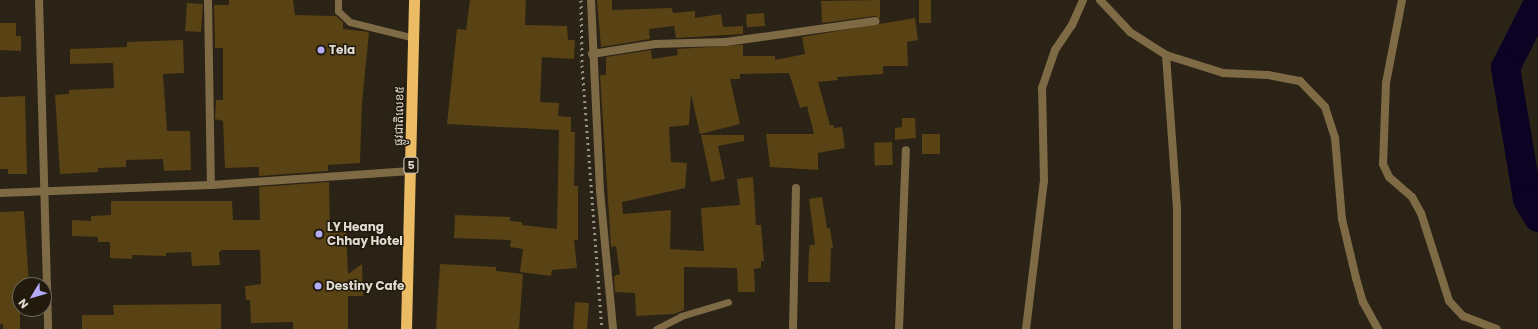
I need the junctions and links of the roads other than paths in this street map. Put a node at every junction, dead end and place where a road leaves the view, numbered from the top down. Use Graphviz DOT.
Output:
graph roads {
  1 [pos="39,0"];
  2 [pos="208,0"];
  3 [pos="338,0"];
  4 [pos="414,0"];
  5 [pos="591,0"];
  6 [pos="1083,0"];
  7 [pos="1100,0"];
  8 [pos="1402,0"];
  9 [pos="876,21"];
  10 [pos="414,38"];
  11 [pos="592,54"];
  12 [pos="1166,55"];
  13 [pos="906,150"];
  14 [pos="411,171"];
  15 [pos="211,184"];
  16 [pos="796,188"];
  17 [pos="45,191"];
  18 [pos="0,193"];
  19 [pos="728,302"];
  20 [pos="48,329"];
  21 [pos="406,329"];
  22 [pos="613,329"];
  23 [pos="656,329"];
  24 [pos="792,329"];
  25 [pos="899,329"];
  26 [pos="1026,329"];
  27 [pos="1177,329"];
  28 [pos="1378,329"];
  29 [pos="1497,329"];
  1 -- 17 [label="street"];
  2 -- 15 [label="street"];
  3 -- 10 [label="lane"];
  4 -- 10 [label="highway, ផ្លូវជាតិលេខ៥ / 5"];
  5 -- 11 [label="street"];
  6 -- 26 [label="street"];
  7 -- 12 [label="street"];
  8 -- 29 [label="street"];
  9 -- 11 [label="street"];
  10 -- 14 [label="highway, ផ្លូវជាតិលេខ៥ / 5"];
  11 -- 22 [label="street"];
  12 -- 27 [label="street"];
  12 -- 28 [label="street"];
  13 -- 25 [label="street"];
  14 -- 15 [label="street"];
  14 -- 21 [label="highway, ផ្លូវជាតិលេខ៥ / 5"];
  15 -- 17 [label="street"];
  16 -- 24 [label="street"];
  17 -- 18 [label="street"];
  17 -- 20 [label="street"];
  19 -- 23 [label="lane"];
}
